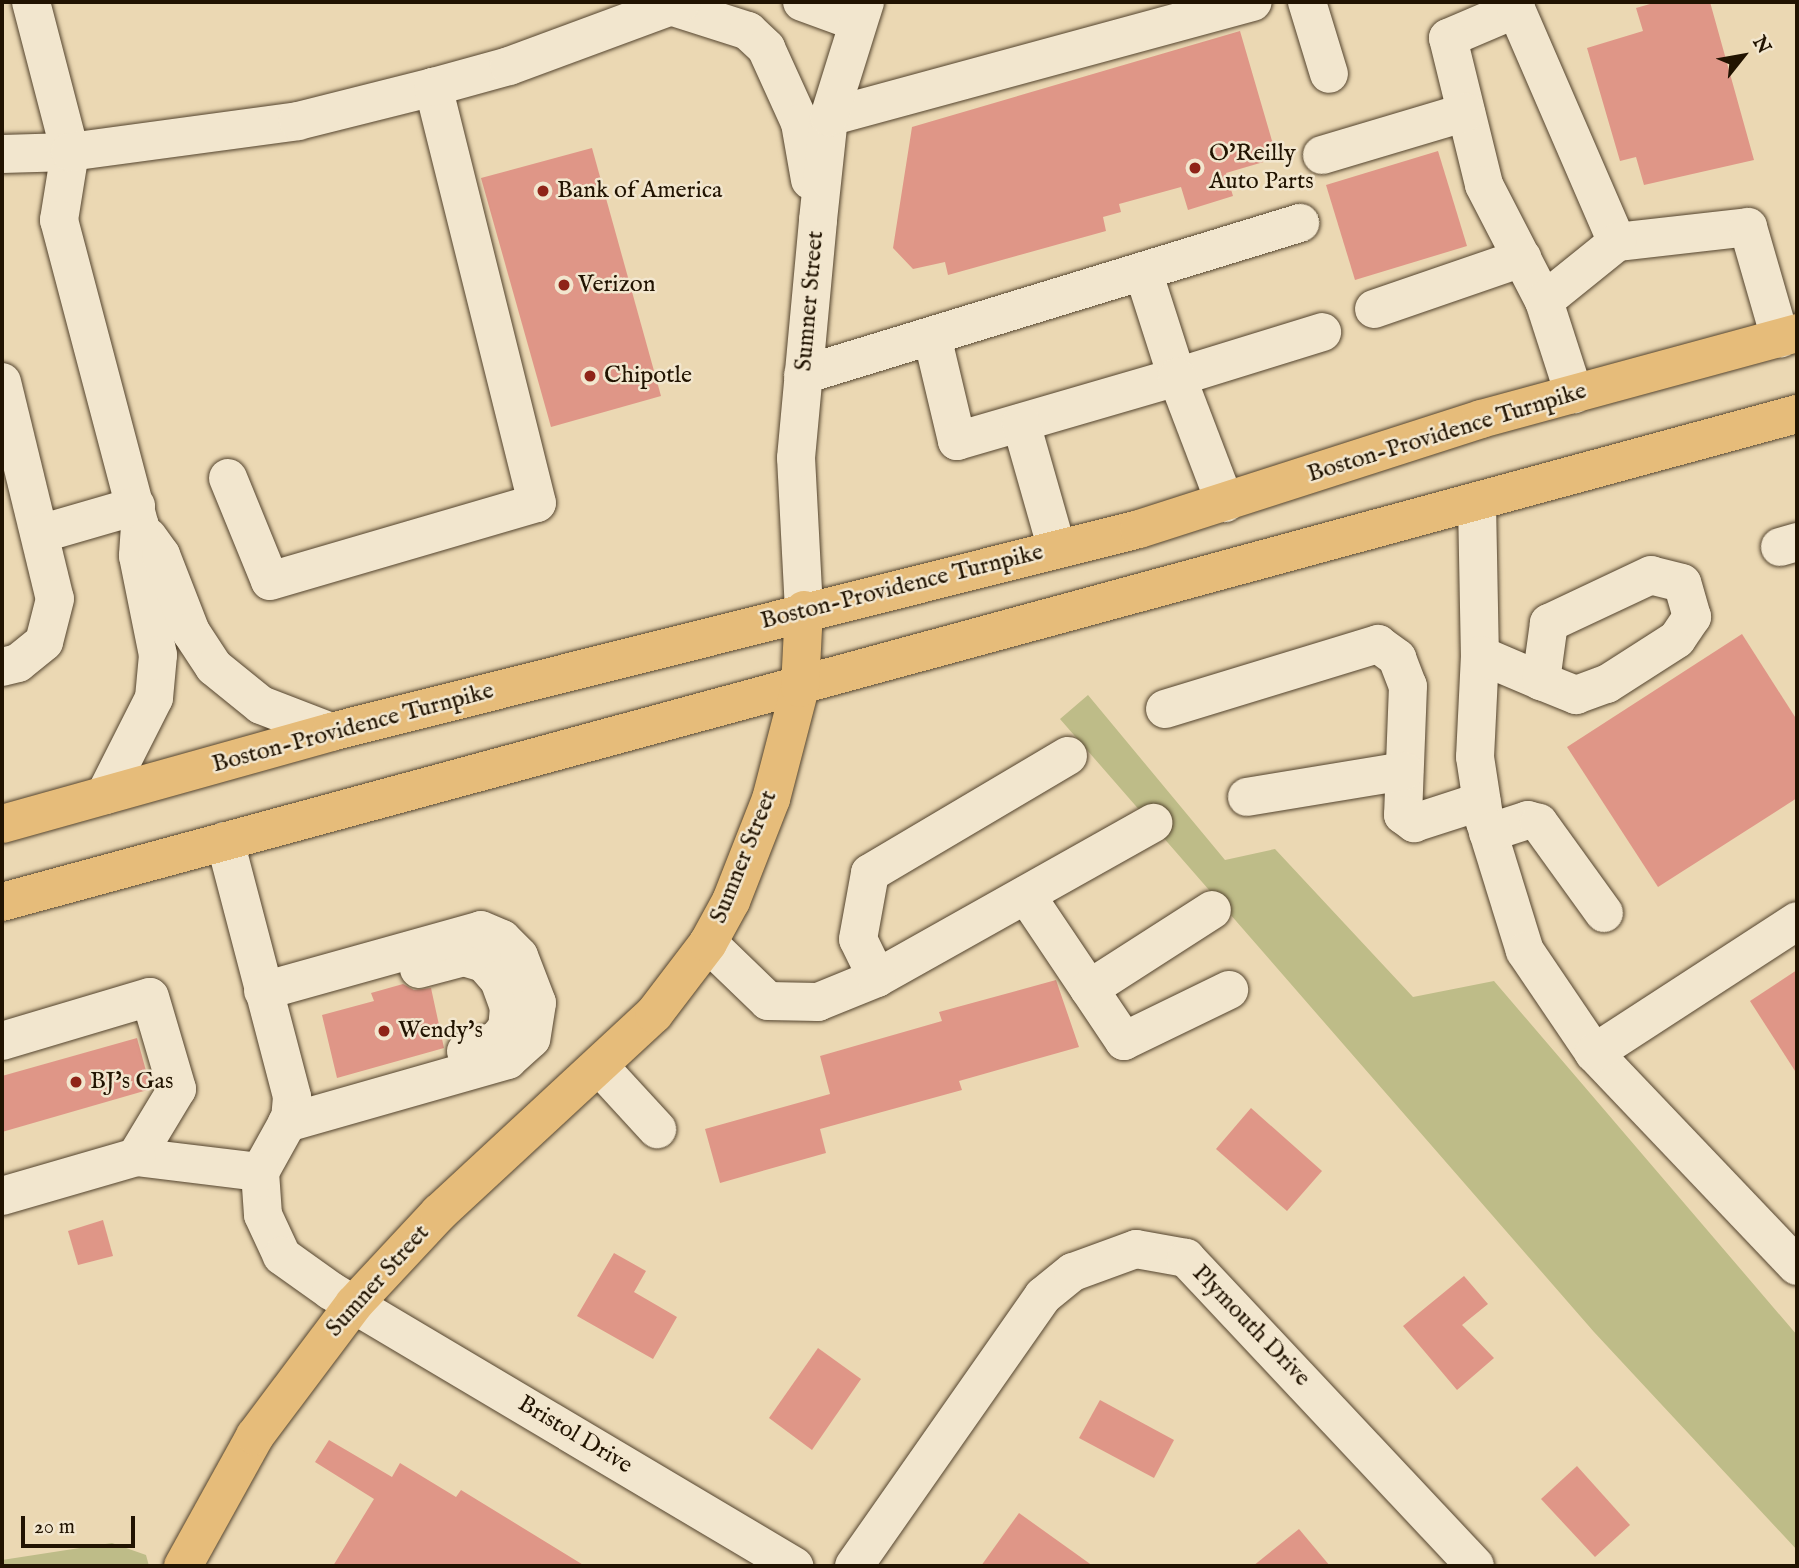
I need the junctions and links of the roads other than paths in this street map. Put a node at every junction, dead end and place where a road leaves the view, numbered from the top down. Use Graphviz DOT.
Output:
graph roads {
  1 [pos="31,2"];
  2 [pos="802,2"];
  3 [pos="1253,2"];
  4 [pos="1307,2"];
  5 [pos="676,3"];
  6 [pos="1515,5"];
  7 [pos="861,12"];
  8 [pos="1329,74"];
  9 [pos="433,87"];
  10 [pos="1465,112"];
  11 [pos="829,117"];
  12 [pos="70,152"];
  13 [pos="2,154"];
  14 [pos="1322,155"];
  15 [pos="818,220"];
  16 [pos="1300,223"];
  17 [pos="1617,242"];
  18 [pos="1522,258"];
  19 [pos="1143,271"];
  20 [pos="1544,300"];
  21 [pos="1374,309"];
  22 [pos="1322,332"];
  23 [pos="1789,335"];
  24 [pos="932,336"];
  25 [pos="803,375"];
  26 [pos="1177,377"];
  27 [pos="2,382"];
  28 [pos="1574,394"];
  29 [pos="1797,414"];
  30 [pos="1021,423"];
  31 [pos="228,478"];
  32 [pos="1225,503"];
  33 [pos="1477,503"];
  34 [pos="138,516"];
  35 [pos="43,533"];
  36 [pos="1057,549"];
  37 [pos="804,610"];
  38 [pos="1480,655"];
  39 [pos="2,667"];
  40 [pos="1541,681"];
  41 [pos="800,688"];
  42 [pos="1165,709"];
  43 [pos="331,732"];
  44 [pos="1068,756"];
  45 [pos="1404,771"];
  46 [pos="105,795"];
  47 [pos="1247,797"];
  48 [pos="1485,817"];
  49 [pos="1153,823"];
  50 [pos="2,824"];
  51 [pos="225,841"];
  52 [pos="1026,895"];
  53 [pos="2,902"];
  54 [pos="1212,910"];
  55 [pos="1604,913"];
  56 [pos="1797,921"];
  57 [pos="708,943"];
  58 [pos="877,978"];
  59 [pos="1089,989"];
  60 [pos="1229,990"];
  61 [pos="263,991"];
  62 [pos="2,1041"];
  63 [pos="1594,1053"];
  64 [pos="598,1066"];
  65 [pos="290,1110"];
  66 [pos="657,1129"];
  67 [pos="136,1157"];
  68 [pos="260,1172"];
  69 [pos="2,1196"];
  70 [pos="1797,1266"];
  71 [pos="354,1304"];
  72 [pos="183,1566"];
  73 [pos="794,1566"];
  74 [pos="854,1566"];
  75 [pos="1475,1566"];
  1 -- 12 [label="street"];
  2 -- 7 [label="street"];
  3 -- 11 [label="street"];
  4 -- 8 [label="street"];
  5 -- 9 [label="street"];
  5 -- 15 [label="street"];
  6 -- 10 [label="street"];
  6 -- 17 [label="street"];
  7 -- 11 [label="street, Sumner Street"];
  9 -- 12 [label="street"];
  9 -- 31 [label="street"];
  10 -- 14 [label="street"];
  10 -- 18 [label="street"];
  11 -- 15 [label="street, Sumner Street"];
  12 -- 13 [label="street"];
  12 -- 34 [label="street"];
  15 -- 25 [label="street, Sumner Street"];
  16 -- 19 [label="street"];
  17 -- 20 [label="street"];
  17 -- 23 [label="street"];
  18 -- 20 [label="street"];
  18 -- 21 [label="street"];
  19 -- 24 [label="street"];
  19 -- 26 [label="street"];
  20 -- 28 [label="street"];
  22 -- 26 [label="street"];
  23 -- 28 [label="main road, Boston-Providence Turnpike"];
  24 -- 25 [label="street"];
  24 -- 30 [label="street"];
  25 -- 37 [label="street, Sumner Street"];
  26 -- 30 [label="street"];
  26 -- 32 [label="street"];
  27 -- 35 [label="street"];
  28 -- 32 [label="main road, Boston-Providence Turnpike"];
  29 -- 33 [label="main road"];
  30 -- 36 [label="street"];
  32 -- 36 [label="main road, Boston-Providence Turnpike"];
  33 -- 38 [label="street"];
  33 -- 41 [label="main road"];
  34 -- 35 [label="street"];
  34 -- 43 [label="street"];
  34 -- 46 [label="street"];
  35 -- 39 [label="street"];
  36 -- 37 [label="main road, Boston-Providence Turnpike"];
  37 -- 41 [label="main road, Sumner Street"];
  37 -- 43 [label="main road, Boston-Providence Turnpike"];
  38 -- 40 [label="street"];
  38 -- 48 [label="street"];
  40 -- 40 [label="street"];
  41 -- 51 [label="main road"];
  41 -- 57 [label="main road, Sumner Street"];
  42 -- 45 [label="street"];
  43 -- 46 [label="main road, Boston-Providence Turnpike"];
  44 -- 58 [label="street"];
  45 -- 47 [label="street"];
  45 -- 48 [label="street"];
  46 -- 50 [label="main road, Boston-Providence Turnpike"];
  48 -- 55 [label="street"];
  48 -- 63 [label="street"];
  49 -- 52 [label="street"];
  51 -- 53 [label="main road"];
  51 -- 61 [label="street"];
  52 -- 58 [label="street"];
  52 -- 59 [label="street"];
  54 -- 59 [label="street"];
  56 -- 63 [label="street"];
  57 -- 58 [label="street"];
  57 -- 64 [label="main road, Sumner Street"];
  59 -- 60 [label="street"];
  61 -- 65 [label="street"];
  61 -- 65 [label="street"];
  62 -- 67 [label="street"];
  63 -- 70 [label="street"];
  64 -- 66 [label="street"];
  64 -- 71 [label="main road, Sumner Street"];
  65 -- 68 [label="street"];
  67 -- 68 [label="street"];
  67 -- 69 [label="street"];
  68 -- 71 [label="street, Bristol Drive"];
  71 -- 72 [label="main road, Sumner Street"];
  71 -- 73 [label="street, Bristol Drive"];
  74 -- 75 [label="street, Plymouth Drive"];
}
